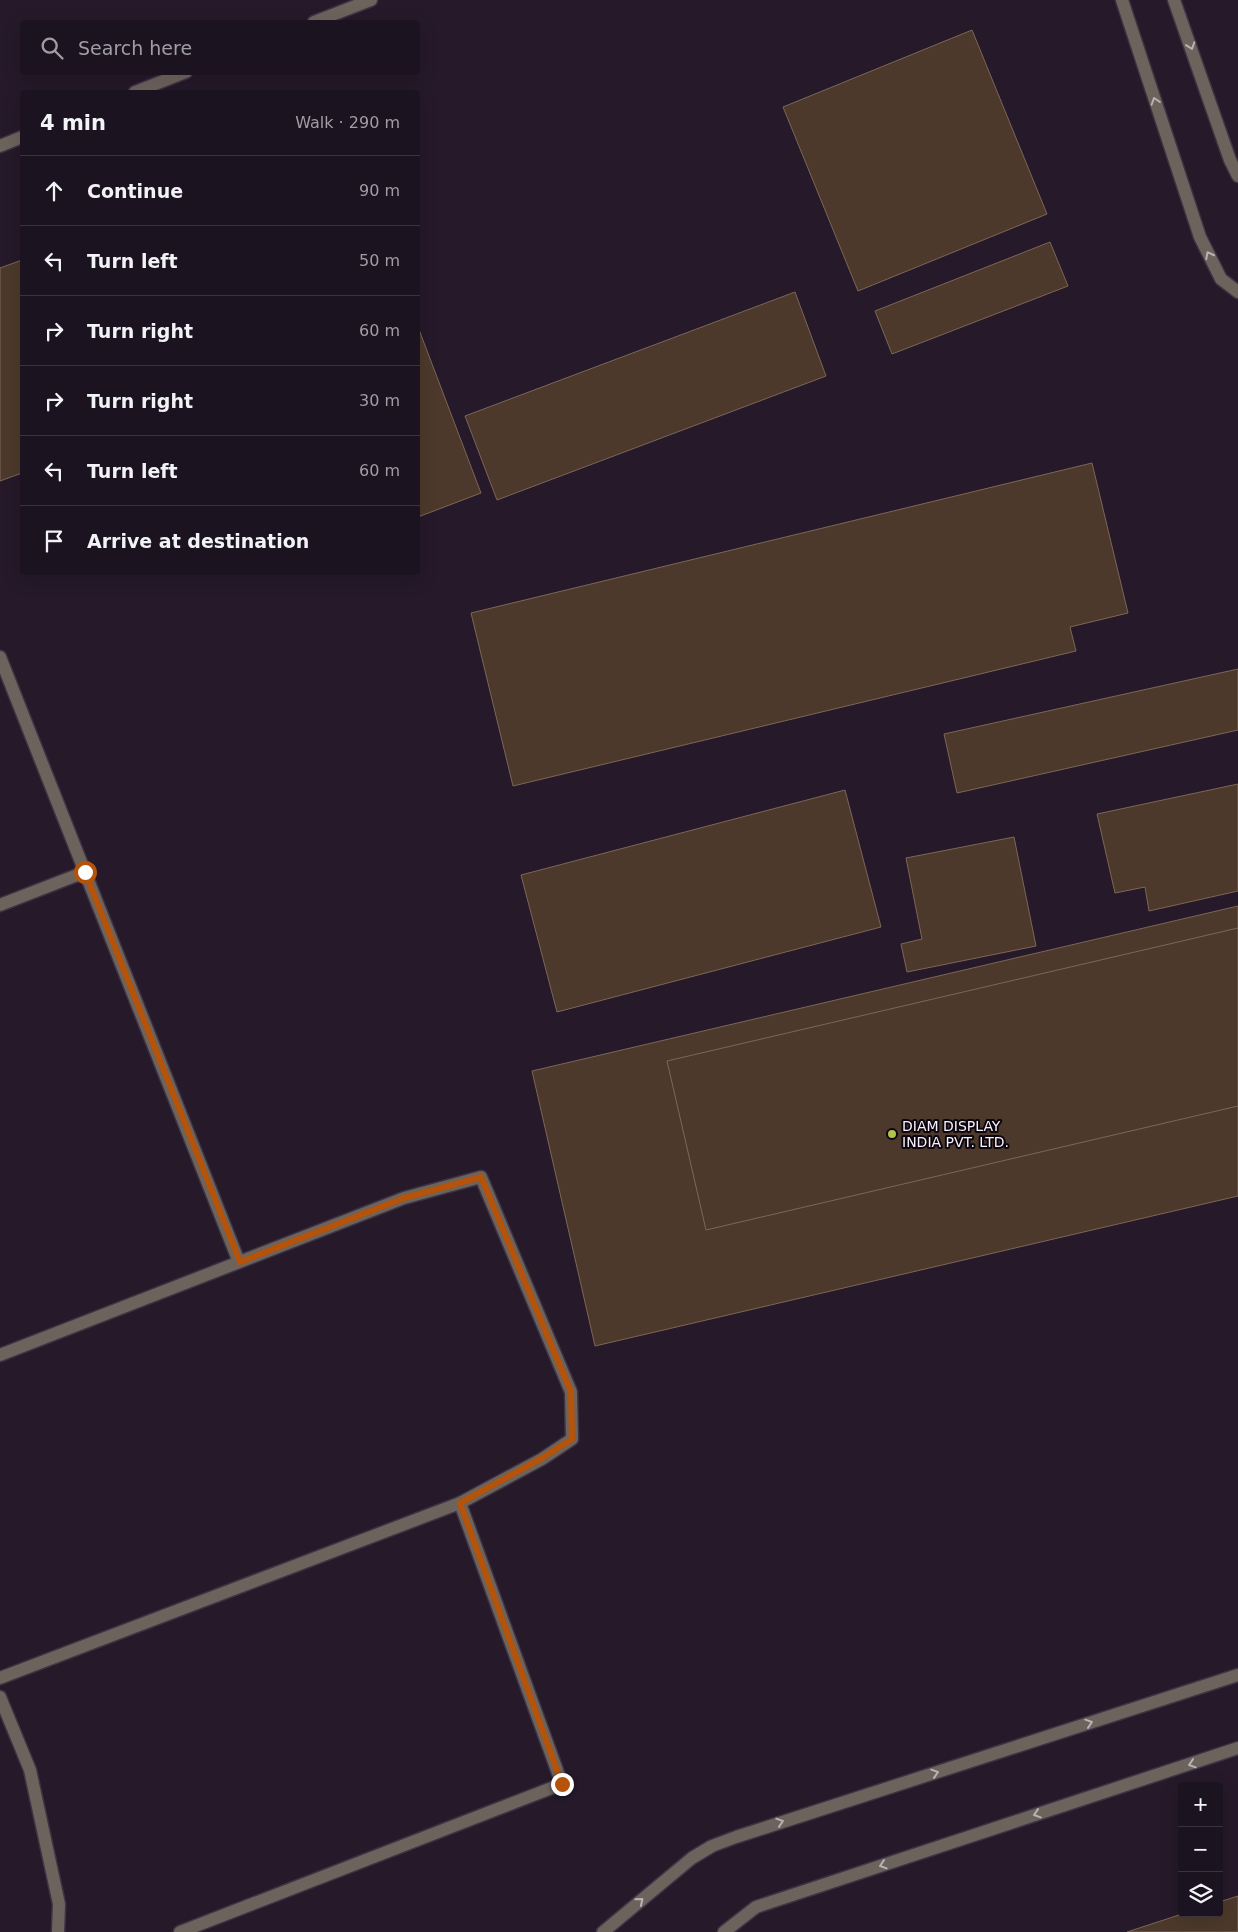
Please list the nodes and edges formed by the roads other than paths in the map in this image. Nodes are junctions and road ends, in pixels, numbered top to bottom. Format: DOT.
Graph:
graph roads {
  1 [pos="371,0"];
  2 [pos="1122,0"];
  3 [pos="1174,0"];
  4 [pos="319,20"];
  5 [pos="178,75"];
  6 [pos="140,90"];
  7 [pos="20,138"];
  8 [pos="0,146"];
  9 [pos="1238,176"];
  10 [pos="1238,292"];
  11 [pos="0,657"];
  12 [pos="85,872"];
  13 [pos="0,905"];
  14 [pos="240,1262"];
  15 [pos="0,1354"];
  16 [pos="460,1503"];
  17 [pos="1238,1675"];
  18 [pos="0,1678"];
  19 [pos="0,1697"];
  20 [pos="1238,1748"];
  21 [pos="58,1932"];
  22 [pos="180,1932"];
  23 [pos="603,1932"];
  24 [pos="724,1932"];
  1 -- 4 [label="street"];
  10 -- 2 [label="street, one-way"];
  3 -- 9 [label="street, one-way"];
  5 -- 6 [label="street"];
  7 -- 8 [label="street"];
  11 -- 12 [label="street"];
  12 -- 13 [label="street"];
  12 -- 14 [label="street"];
  14 -- 15 [label="street"];
  14 -- 16 [label="street"];
  16 -- 18 [label="street"];
  16 -- 22 [label="street"];
  23 -- 17 [label="street, one-way"];
  19 -- 21 [label="street"];
  20 -- 24 [label="street, one-way"];
}
